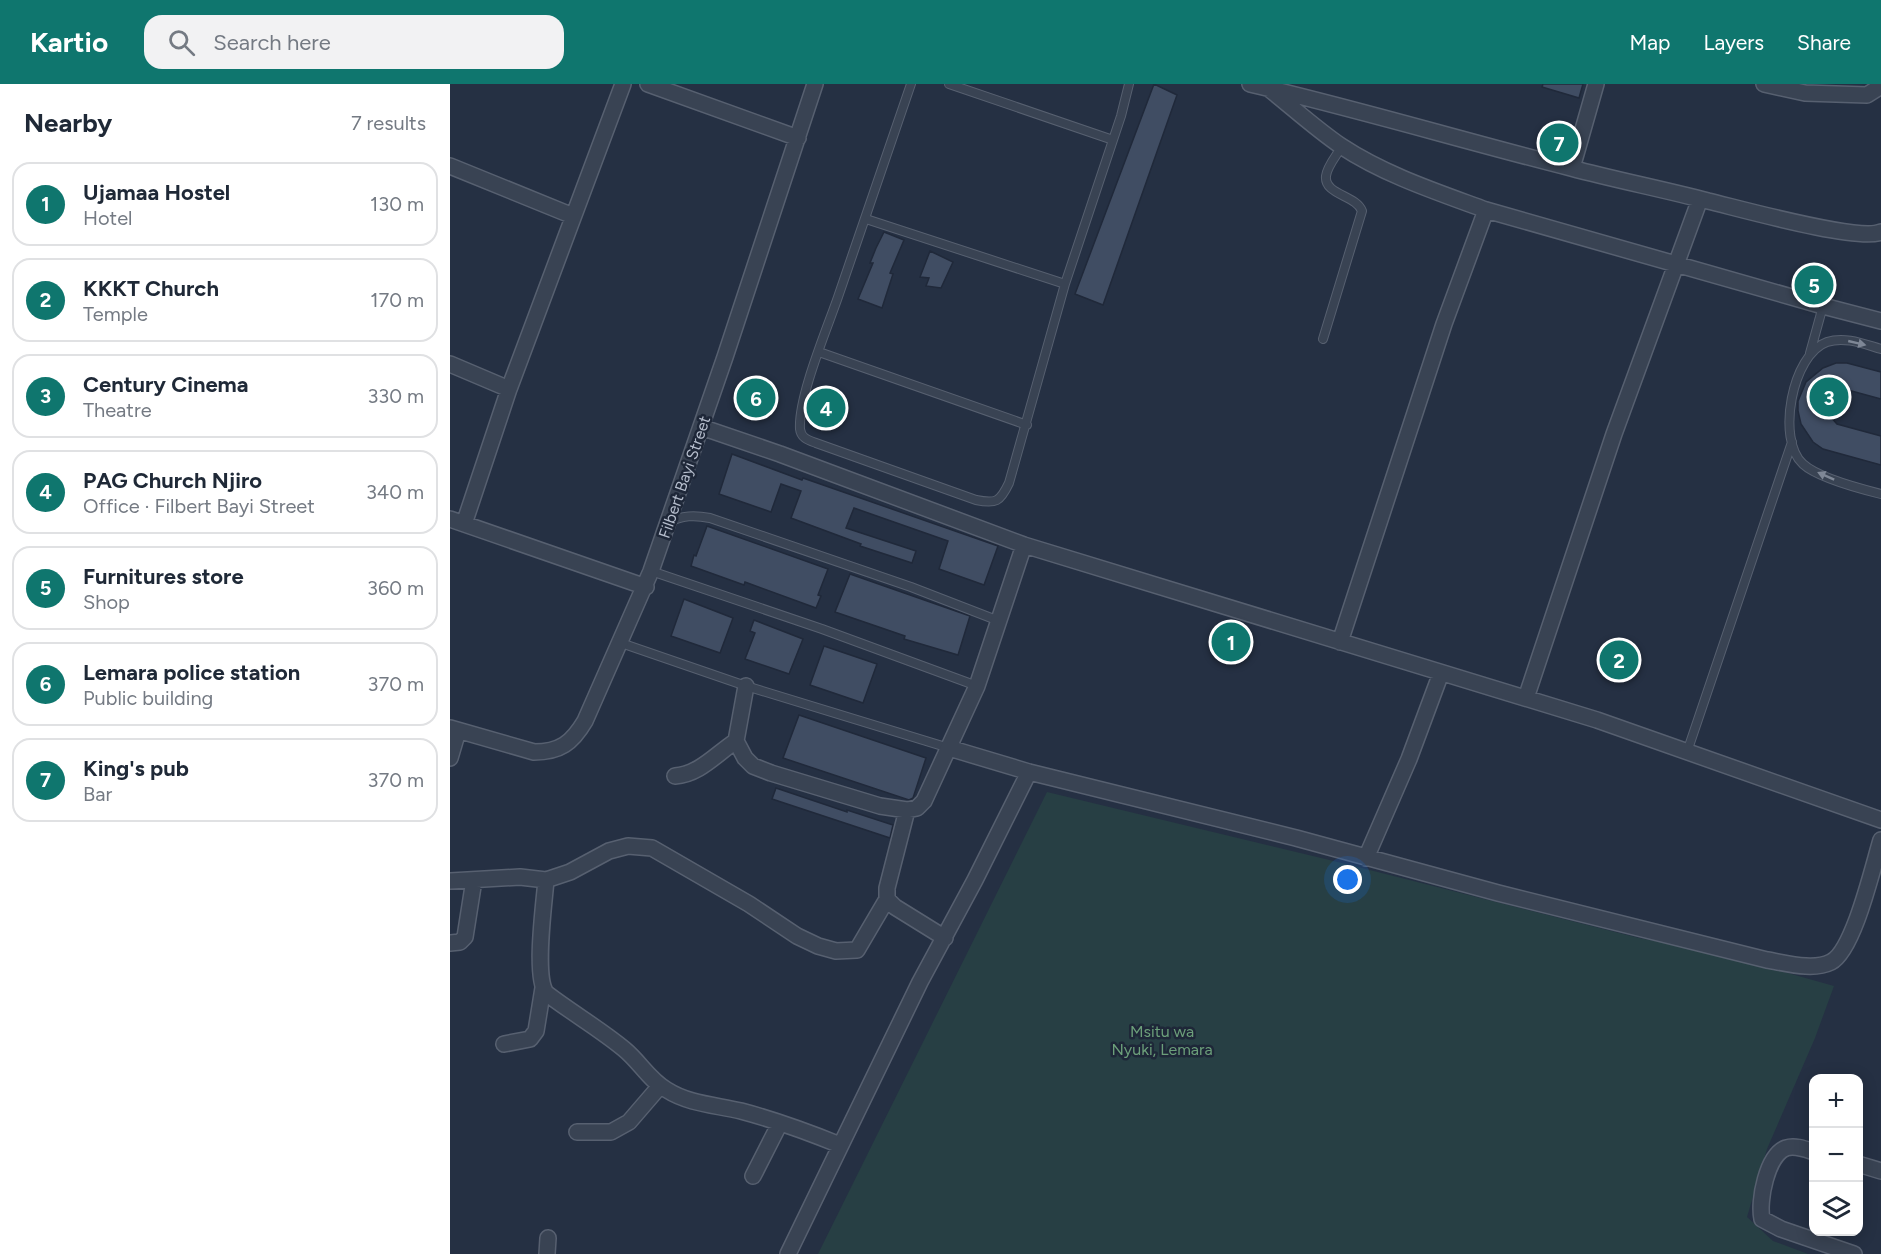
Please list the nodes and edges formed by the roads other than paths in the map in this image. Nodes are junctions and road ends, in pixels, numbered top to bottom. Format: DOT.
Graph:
graph roads {
  1 [pos="623,84"];
  2 [pos="648,84"];
  3 [pos="815,84"];
  4 [pos="910,84"];
  5 [pos="949,84"];
  6 [pos="1129,84"];
  7 [pos="1250,84"];
  8 [pos="1596,84"];
  9 [pos="1764,84"];
  10 [pos="1880,84"];
  11 [pos="1268,88"];
  12 [pos="798,138"];
  13 [pos="1113,140"];
  14 [pos="1342,146"];
  15 [pos="450,166"];
  16 [pos="1572,168"];
  17 [pos="1700,199"];
  18 [pos="1486,210"];
  19 [pos="573,216"];
  20 [pos="866,219"];
  21 [pos="1881,232"];
  22 [pos="1676,263"];
  23 [pos="1065,284"];
  24 [pos="1822,306"];
  25 [pos="1881,321"];
  26 [pos="1323,339"];
  27 [pos="1881,349"];
  28 [pos="819,352"];
  29 [pos="1809,355"];
  30 [pos="450,363"];
  31 [pos="509,388"];
  32 [pos="1027,425"];
  33 [pos="701,428"];
  34 [pos="1792,442"];
  35 [pos="1881,494"];
  36 [pos="457,521"];
  37 [pos="667,523"];
  38 [pos="1024,544"];
  39 [pos="651,572"];
  40 [pos="646,587"];
  41 [pos="999,621"];
  42 [pos="1340,642"];
  43 [pos="621,643"];
  44 [pos="1441,673"];
  45 [pos="746,686"];
  46 [pos="977,686"];
  47 [pos="1526,698"];
  48 [pos="454,730"];
  49 [pos="736,741"];
  50 [pos="949,748"];
  51 [pos="1688,752"];
  52 [pos="450,758"];
  53 [pos="1029,772"];
  54 [pos="675,776"];
  55 [pos="907,810"];
  56 [pos="1881,820"];
  57 [pos="1881,840"];
  58 [pos="1366,858"];
  59 [pos="474,880"];
  60 [pos="546,880"];
  61 [pos="450,881"];
  62 [pos="887,899"];
  63 [pos="945,938"];
  64 [pos="450,943"];
  65 [pos="543,988"];
  66 [pos="504,1044"];
  67 [pos="660,1086"];
  68 [pos="780,1124"];
  69 [pos="577,1132"];
  70 [pos="840,1145"];
  71 [pos="1809,1151"];
  72 [pos="1863,1166"];
  73 [pos="1881,1171"];
  74 [pos="753,1176"];
  75 [pos="548,1238"];
  76 [pos="547,1254"];
  77 [pos="788,1254"];
  78 [pos="1854,1254"];
  1 -- 19 [label="street"];
  2 -- 12 [label="street"];
  3 -- 12 [label="street, Filbert Bayi Street"];
  4 -- 20 [label="lane"];
  5 -- 13 [label="lane"];
  6 -- 13 [label="lane"];
  7 -- 11 [label="street"];
  8 -- 16 [label="street"];
  9 -- 10 [label="street"];
  11 -- 14 [label="street"];
  11 -- 16 [label="street"];
  12 -- 33 [label="street, Filbert Bayi Street"];
  13 -- 23 [label="lane"];
  14 -- 18 [label="street"];
  14 -- 26 [label="lane"];
  15 -- 19 [label="street"];
  16 -- 17 [label="street"];
  17 -- 21 [label="street"];
  17 -- 22 [label="street"];
  18 -- 22 [label="street"];
  18 -- 42 [label="street"];
  19 -- 31 [label="street"];
  20 -- 23 [label="lane"];
  20 -- 28 [label="lane"];
  22 -- 24 [label="street"];
  22 -- 47 [label="street"];
  23 -- 32 [label="lane"];
  24 -- 25 [label="street"];
  24 -- 29 [label="lane"];
  29 -- 27 [label="lane, one-way"];
  28 -- 32 [label="lane"];
  28 -- 32 [label="lane"];
  29 -- 34 [label="lane"];
  30 -- 31 [label="street"];
  31 -- 36 [label="street"];
  33 -- 37 [label="street, Filbert Bayi Street"];
  33 -- 38 [label="street"];
  35 -- 34 [label="lane, one-way"];
  34 -- 51 [label="lane"];
  36 -- 40 [label="street"];
  37 -- 39 [label="street, Filbert Bayi Street"];
  37 -- 41 [label="lane"];
  38 -- 41 [label="street"];
  38 -- 42 [label="street"];
  39 -- 40 [label="street, Filbert Bayi Street"];
  39 -- 46 [label="lane"];
  40 -- 43 [label="street, Filbert Bayi Street"];
  41 -- 46 [label="street"];
  42 -- 44 [label="street"];
  43 -- 45 [label="lane"];
  43 -- 48 [label="street, Filbert Bayi Street"];
  44 -- 47 [label="street"];
  44 -- 58 [label="street"];
  45 -- 49 [label="street"];
  45 -- 50 [label="lane"];
  46 -- 50 [label="street"];
  47 -- 51 [label="street"];
  48 -- 52 [label="street"];
  49 -- 54 [label="street"];
  49 -- 55 [label="street"];
  50 -- 53 [label="street"];
  50 -- 55 [label="street"];
  51 -- 56 [label="street"];
  53 -- 58 [label="street"];
  53 -- 63 [label="street"];
  55 -- 62 [label="street"];
  57 -- 58 [label="street"];
  59 -- 60 [label="street"];
  59 -- 61 [label="street"];
  59 -- 64 [label="street"];
  60 -- 62 [label="street"];
  60 -- 65 [label="street"];
  62 -- 63 [label="street"];
  63 -- 70 [label="street"];
  65 -- 66 [label="street"];
  65 -- 67 [label="street"];
  67 -- 68 [label="street"];
  67 -- 69 [label="street"];
  68 -- 70 [label="street"];
  68 -- 74 [label="street"];
  70 -- 77 [label="street"];
  71 -- 78 [label="street"];
  72 -- 73 [label="street"];
  75 -- 76 [label="street"];
}
